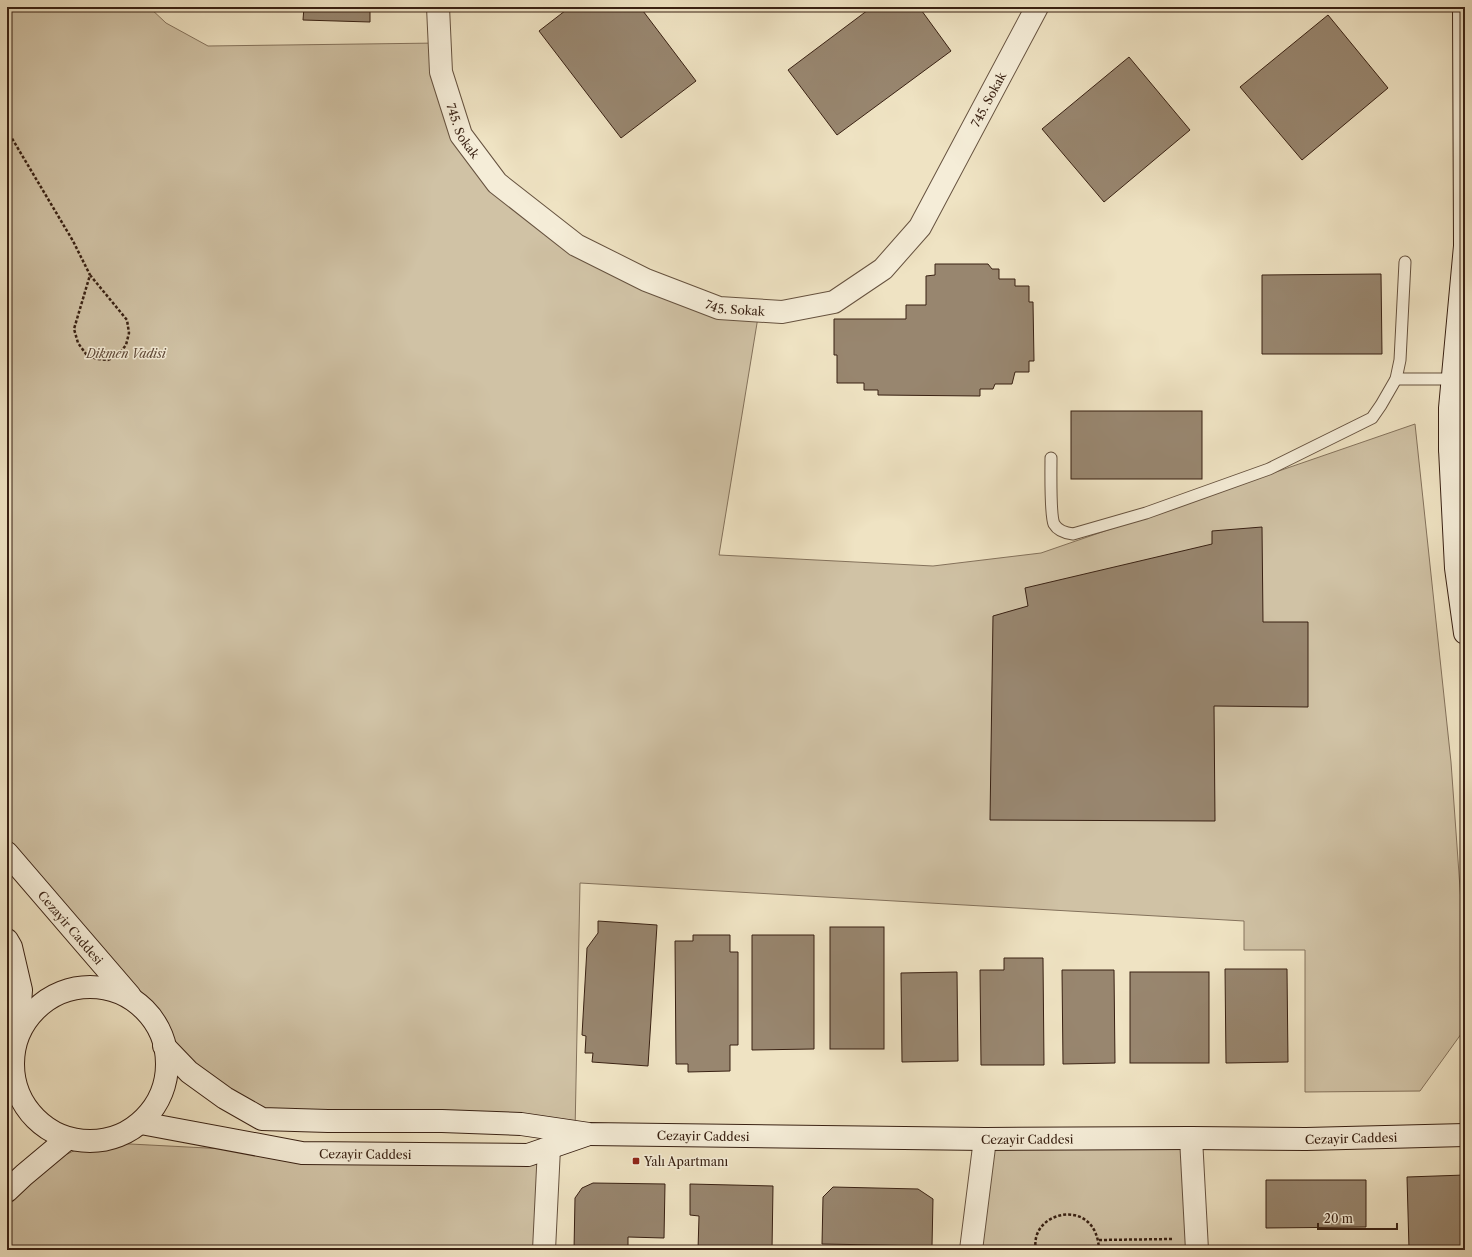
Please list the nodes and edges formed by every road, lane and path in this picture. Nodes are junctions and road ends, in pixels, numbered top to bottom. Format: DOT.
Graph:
graph roads {
  1 [pos="438,7"];
  2 [pos="1037,7"];
  3 [pos="1464,7"];
  4 [pos="7,130"];
  5 [pos="1405,262"];
  6 [pos="90,275"];
  7 [pos="1396,379"];
  8 [pos="1453,380"];
  9 [pos="1458,446"];
  10 [pos="1050,458"];
  11 [pos="1465,632"];
  12 [pos="13,860"];
  13 [pos="7,940"];
  14 [pos="135,1002"];
  15 [pos="18,1035"];
  16 [pos="164,1046"];
  17 [pos="12,1060"];
  18 [pos="7,1083"];
  19 [pos="141,1123"];
  20 [pos="589,1134"];
  21 [pos="1465,1135"];
  22 [pos="1191,1138"];
  23 [pos="67,1139"];
  24 [pos="985,1139"];
  25 [pos="549,1148"];
  26 [pos="7,1191"];
  27 [pos="1099,1240"];
  28 [pos="1196,1244"];
  29 [pos="544,1250"];
  30 [pos="971,1250"];
  31 [pos="1036,1250"];
  32 [pos="1099,1250"];
  1 -- 2 [label="main road, 745. Sokak"];
  3 -- 8 [label="main road"];
  4 -- 6 [label="path"];
  5 -- 7 [label="lane"];
  6 -- 6 [label="path"];
  7 -- 8 [label="lane"];
  7 -- 10 [label="lane"];
  8 -- 9 [label="main road"];
  9 -- 11 [label="main road"];
  12 -- 14 [label="main road, Cezayir Caddesi"];
  13 -- 15 [label="main road"];
  14 -- 15 [label="main road"];
  14 -- 16 [label="main road"];
  15 -- 17 [label="main road"];
  16 -- 19 [label="main road"];
  16 -- 20 [label="main road, Cezayir Caddesi"];
  17 -- 18 [label="main road"];
  17 -- 23 [label="main road"];
  19 -- 23 [label="main road"];
  19 -- 25 [label="main road, Cezayir Caddesi"];
  20 -- 24 [label="main road, Cezayir Caddesi"];
  20 -- 25 [label="main road, Cezayir Caddesi"];
  21 -- 22 [label="main road, Cezayir Caddesi"];
  22 -- 24 [label="main road, Cezayir Caddesi"];
  22 -- 28 [label="main road"];
  23 -- 26 [label="main road"];
  24 -- 30 [label="main road"];
  25 -- 29 [label="main road"];
  27 -- 28 [label="path"];
  27 -- 31 [label="path"];
  27 -- 32 [label="path"];
}
